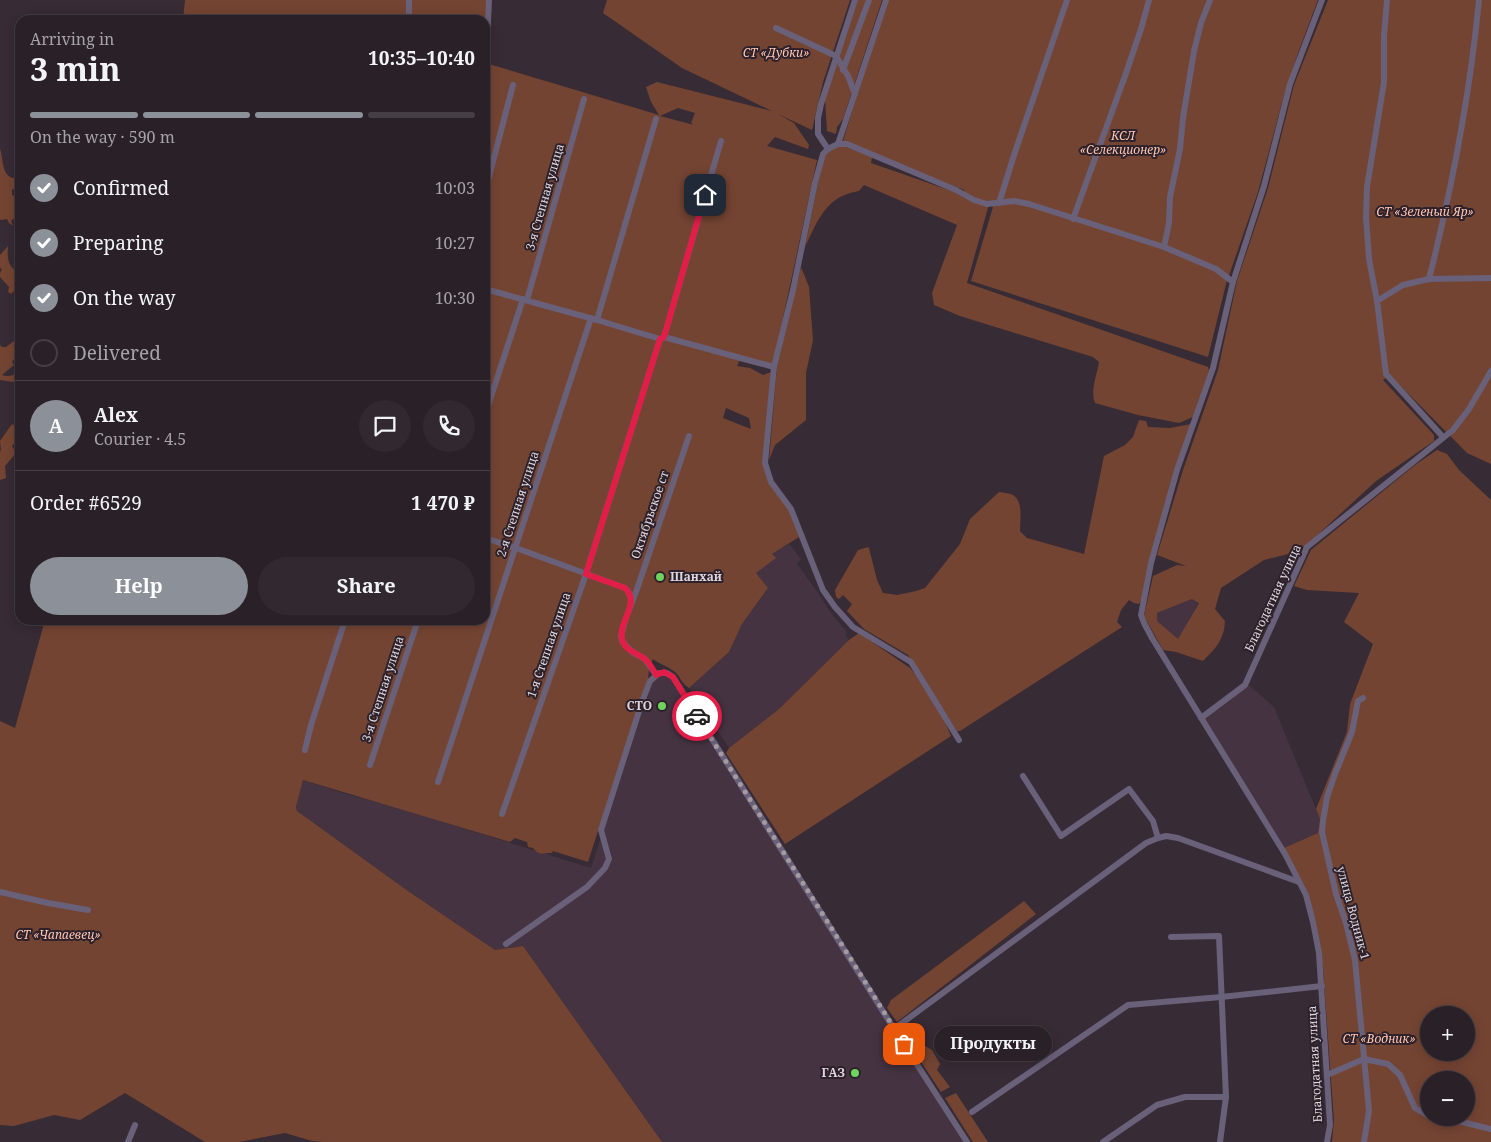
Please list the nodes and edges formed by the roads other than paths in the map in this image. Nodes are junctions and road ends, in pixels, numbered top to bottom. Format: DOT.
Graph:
graph roads {
  1 [pos="409,0"];
  2 [pos="489,0"];
  3 [pos="855,0"];
  4 [pos="869,0"];
  5 [pos="886,0"];
  6 [pos="1067,0"];
  7 [pos="1149,0"];
  8 [pos="1210,0"];
  9 [pos="1322,0"];
  10 [pos="1387,0"];
  11 [pos="1479,0"];
  12 [pos="410,15"];
  13 [pos="488,15"];
  14 [pos="776,28"];
  15 [pos="836,56"];
  16 [pos="843,70"];
  17 [pos="513,85"];
  18 [pos="855,94"];
  19 [pos="584,99"];
  20 [pos="656,119"];
  21 [pos="721,141"];
  22 [pos="838,144"];
  23 [pos="828,149"];
  24 [pos="490,173"];
  25 [pos="998,203"];
  26 [pos="1073,219"];
  27 [pos="1164,247"];
  28 [pos="1491,278"];
  29 [pos="1429,279"];
  30 [pos="1233,282"];
  31 [pos="490,290"];
  32 [pos="525,300"];
  33 [pos="1377,301"];
  34 [pos="594,319"];
  35 [pos="662,338"];
  36 [pos="774,367"];
  37 [pos="1491,371"];
  38 [pos="490,402"];
  39 [pos="689,436"];
  40 [pos="1443,437"];
  41 [pos="490,540"];
  42 [pos="516,548"];
  43 [pos="586,574"];
  44 [pos="632,600"];
  45 [pos="343,625"];
  46 [pos="416,625"];
  47 [pos="656,675"];
  48 [pos="1363,698"];
  49 [pos="1201,718"];
  50 [pos="959,740"];
  51 [pos="305,750"];
  52 [pos="370,764"];
  53 [pos="1023,776"];
  54 [pos="438,782"];
  55 [pos="502,814"];
  56 [pos="1158,838"];
  57 [pos="1289,863"];
  58 [pos="1281,875"];
  59 [pos="1299,882"];
  60 [pos="0,894"];
  61 [pos="88,910"];
  62 [pos="1171,937"];
  63 [pos="506,944"];
  64 [pos="1322,986"];
  65 [pos="1221,997"];
  66 [pos="894,1029"];
  67 [pos="1364,1059"];
  68 [pos="1326,1075"];
  69 [pos="1226,1097"];
  70 [pos="1420,1111"];
  71 [pos="972,1112"];
  72 [pos="134,1125"];
  73 [pos="1475,1125"];
  74 [pos="1491,1129"];
  75 [pos="1108,1141"];
  76 [pos="128,1142"];
  77 [pos="967,1142"];
  78 [pos="1220,1142"];
  79 [pos="1327,1142"];
  80 [pos="1364,1142"];
  1 -- 12 [label="street"];
  2 -- 13 [label="street"];
  3 -- 15 [label="street"];
  4 -- 16 [label="street"];
  5 -- 18 [label="street"];
  6 -- 25 [label="street"];
  7 -- 26 [label="street"];
  8 -- 27 [label="street"];
  9 -- 30 [label="street"];
  10 -- 33 [label="street"];
  11 -- 29 [label="street"];
  14 -- 15 [label="street"];
  15 -- 16 [label="street"];
  15 -- 23 [label="street"];
  16 -- 18 [label="street"];
  17 -- 24 [label="street"];
  18 -- 22 [label="street"];
  19 -- 32 [label="street, 3-я Степная улица"];
  20 -- 34 [label="street, 2-я Степная улица"];
  21 -- 35 [label="street, 1-я Степная улица"];
  22 -- 23 [label="street"];
  22 -- 25 [label="street"];
  23 -- 36 [label="street"];
  25 -- 26 [label="street"];
  26 -- 27 [label="street"];
  27 -- 30 [label="street"];
  28 -- 29 [label="street"];
  29 -- 33 [label="street"];
  30 -- 49 [label="street, Благодатная улица"];
  31 -- 32 [label="street"];
  32 -- 34 [label="street"];
  32 -- 38 [label="street, 3-я Степная улица"];
  33 -- 40 [label="street"];
  34 -- 35 [label="street"];
  34 -- 42 [label="street, 2-я Степная улица"];
  35 -- 36 [label="street"];
  35 -- 43 [label="street, 1-я Степная улица"];
  36 -- 50 [label="street"];
  37 -- 40 [label="street, Благодатная улица"];
  39 -- 44 [label="street, Октябрьское ст"];
  40 -- 49 [label="street, Благодатная улица"];
  41 -- 42 [label="street"];
  42 -- 43 [label="street"];
  42 -- 54 [label="street, 2-я Степная улица"];
  43 -- 44 [label="street"];
  43 -- 55 [label="street, 1-я Степная улица"];
  44 -- 47 [label="street, Октябрьское ст"];
  45 -- 51 [label="street"];
  46 -- 52 [label="street, 3-я Степная улица"];
  47 -- 63 [label="street"];
  47 -- 66 [label="street"];
  48 -- 67 [label="street, улица Водник-1"];
  49 -- 57 [label="street, Благодатная улица"];
  53 -- 56 [label="street"];
  56 -- 58 [label="street"];
  56 -- 66 [label="street"];
  57 -- 58 [label="street"];
  57 -- 59 [label="street, Благодатная улица"];
  58 -- 59 [label="street"];
  59 -- 64 [label="street, Благодатная улица"];
  60 -- 61 [label="street"];
  62 -- 65 [label="street"];
  64 -- 65 [label="street, Благодатная улица"];
  64 -- 68 [label="street, Благодатная улица"];
  65 -- 69 [label="street"];
  65 -- 71 [label="street, Благодатная улица"];
  66 -- 77 [label="street"];
  67 -- 68 [label="street"];
  67 -- 70 [label="street"];
  67 -- 80 [label="street, улица Водник-1"];
  68 -- 79 [label="street, Благодатная улица"];
  69 -- 75 [label="street"];
  69 -- 78 [label="street"];
  72 -- 76 [label="street"];
  73 -- 74 [label="street"];
}
